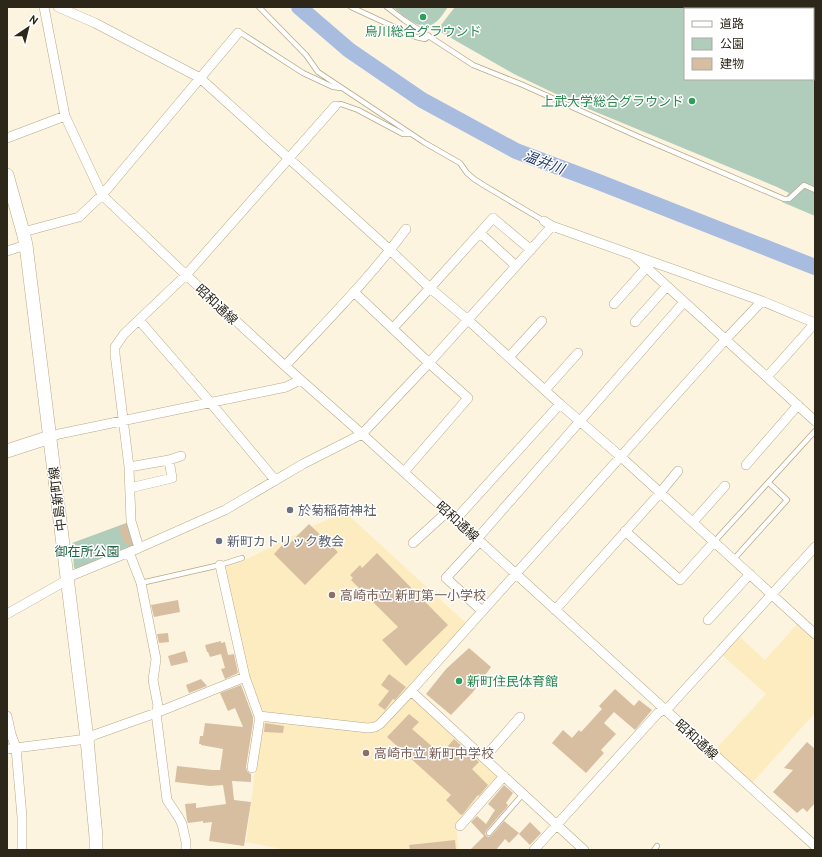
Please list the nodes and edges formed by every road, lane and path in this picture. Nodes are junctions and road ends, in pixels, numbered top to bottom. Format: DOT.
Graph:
graph roads {
  1 [pos="44,7"];
  2 [pos="58,7"];
  3 [pos="259,7"];
  4 [pos="351,7"];
  5 [pos="388,7"];
  6 [pos="238,32"];
  7 [pos="429,36"];
  8 [pos="200,78"];
  9 [pos="342,88"];
  10 [pos="335,106"];
  11 [pos="65,116"];
  12 [pos="411,134"];
  13 [pos="7,138"];
  14 [pos="289,158"];
  15 [pos="7,175"];
  16 [pos="815,190"];
  17 [pos="102,195"];
  18 [pos="548,223"];
  19 [pos="406,229"];
  20 [pos="480,232"];
  21 [pos="25,238"];
  22 [pos="390,250"];
  23 [pos="531,250"];
  24 [pos="7,251"];
  25 [pos="630,253"];
  26 [pos="516,266"];
  27 [pos="646,268"];
  28 [pos="186,275"];
  29 [pos="666,286"];
  30 [pos="430,288"];
  31 [pos="354,292"];
  32 [pos="762,301"];
  33 [pos="684,302"];
  34 [pos="614,304"];
  35 [pos="139,320"];
  36 [pos="468,320"];
  37 [pos="542,321"];
  38 [pos="635,322"];
  39 [pos="815,323"];
  40 [pos="393,328"];
  41 [pos="726,339"];
  42 [pos="578,353"];
  43 [pos="509,357"];
  44 [pos="429,363"];
  45 [pos="285,366"];
  46 [pos="767,377"];
  47 [pos="300,380"];
  48 [pos="545,390"];
  49 [pos="210,402"];
  50 [pos="560,404"];
  51 [pos="798,405"];
  52 [pos="123,420"];
  53 [pos="580,421"];
  54 [pos="815,421"];
  55 [pos="815,431"];
  56 [pos="362,434"];
  57 [pos="50,437"];
  58 [pos="7,451"];
  59 [pos="181,456"];
  60 [pos="620,456"];
  61 [pos="169,460"];
  62 [pos="746,465"];
  63 [pos="129,466"];
  64 [pos="678,471"];
  65 [pos="404,472"];
  66 [pos="275,480"];
  67 [pos="768,483"];
  68 [pos="725,486"];
  69 [pos="130,488"];
  70 [pos="660,492"];
  71 [pos="447,512"];
  72 [pos="456,519"];
  73 [pos="693,522"];
  74 [pos="625,532"];
  75 [pos="478,540"];
  76 [pos="714,542"];
  77 [pos="413,544"];
  78 [pos="815,547"];
  79 [pos="139,548"];
  80 [pos="129,552"];
  81 [pos="242,558"];
  82 [pos="734,559"];
  83 [pos="220,565"];
  84 [pos="515,574"];
  85 [pos="750,574"];
  86 [pos="67,580"];
  87 [pos="142,583"];
  88 [pos="772,594"];
  89 [pos="555,610"];
  90 [pos="482,611"];
  91 [pos="7,614"];
  92 [pos="708,620"];
  93 [pos="815,634"];
  94 [pos="245,677"];
  95 [pos="411,691"];
  96 [pos="664,709"];
  97 [pos="156,713"];
  98 [pos="7,716"];
  99 [pos="259,716"];
  100 [pos="520,717"];
  101 [pos="87,739"];
  102 [pos="12,749"];
  103 [pos="484,758"];
  104 [pos="252,768"];
  105 [pos="504,776"];
  106 [pos="523,794"];
  107 [pos="557,825"];
  108 [pos="460,826"];
  109 [pos="489,833"];
  110 [pos="815,846"];
  111 [pos="22,850"];
  112 [pos="96,850"];
  113 [pos="186,850"];
  114 [pos="534,850"];
  115 [pos="584,850"];
  1 -- 11 [label="street"];
  2 -- 8 [label="street"];
  3 -- 9 [label="lane"];
  4 -- 7 [label="lane"];
  5 -- 7 [label="lane"];
  6 -- 8 [label="street"];
  6 -- 9 [label="lane"];
  7 -- 16 [label="lane"];
  8 -- 14 [label="street"];
  8 -- 17 [label="street"];
  9 -- 12 [label="lane"];
  10 -- 12 [label="lane"];
  10 -- 14 [label="street"];
  11 -- 13 [label="street"];
  11 -- 17 [label="street"];
  12 -- 18 [label="lane"];
  14 -- 22 [label="street"];
  14 -- 28 [label="street"];
  15 -- 21 [label="main road, 中島新町線"];
  17 -- 21 [label="street"];
  17 -- 28 [label="street, 昭和通線"];
  18 -- 23 [label="street"];
  18 -- 25 [label="street"];
  19 -- 22 [label="street"];
  20 -- 23 [label="street"];
  20 -- 26 [label="street"];
  20 -- 30 [label="street"];
  21 -- 24 [label="street"];
  21 -- 57 [label="main road, 中島新町線"];
  22 -- 30 [label="street"];
  22 -- 31 [label="street"];
  23 -- 26 [label="street"];
  25 -- 27 [label="street"];
  25 -- 32 [label="street"];
  26 -- 36 [label="street"];
  27 -- 29 [label="street"];
  27 -- 34 [label="street"];
  28 -- 35 [label="street"];
  28 -- 45 [label="street, 昭和通線"];
  29 -- 33 [label="street"];
  29 -- 38 [label="street"];
  30 -- 36 [label="street"];
  30 -- 40 [label="street"];
  31 -- 40 [label="street"];
  31 -- 45 [label="street"];
  32 -- 39 [label="street"];
  32 -- 41 [label="street"];
  33 -- 41 [label="street"];
  33 -- 53 [label="street"];
  35 -- 49 [label="street"];
  35 -- 52 [label="street"];
  36 -- 43 [label="street"];
  36 -- 44 [label="street"];
  37 -- 43 [label="street"];
  39 -- 46 [label="street"];
  40 -- 44 [label="street"];
  41 -- 46 [label="street"];
  41 -- 60 [label="street"];
  42 -- 48 [label="street"];
  43 -- 48 [label="street"];
  44 -- 56 [label="street"];
  44 -- 65 [label="street"];
  45 -- 47 [label="street, 昭和通線"];
  46 -- 51 [label="street"];
  47 -- 49 [label="street"];
  47 -- 56 [label="street, 昭和通線"];
  48 -- 50 [label="street"];
  49 -- 52 [label="street"];
  49 -- 66 [label="street"];
  50 -- 53 [label="street"];
  50 -- 72 [label="street"];
  51 -- 54 [label="street"];
  51 -- 62 [label="street"];
  52 -- 57 [label="street"];
  52 -- 63 [label="street"];
  53 -- 60 [label="street"];
  53 -- 75 [label="street"];
  55 -- 67 [label="lane"];
  56 -- 65 [label="street, 昭和通線"];
  56 -- 66 [label="street"];
  57 -- 58 [label="main road"];
  57 -- 86 [label="main road, 中島新町線"];
  59 -- 61 [label="street"];
  60 -- 70 [label="street"];
  60 -- 84 [label="street"];
  61 -- 63 [label="street"];
  61 -- 69 [label="street"];
  63 -- 69 [label="street"];
  64 -- 70 [label="street"];
  65 -- 71 [label="street, 昭和通線"];
  66 -- 79 [label="street"];
  67 -- 76 [label="lane"];
  67 -- 82 [label="lane"];
  68 -- 73 [label="street"];
  69 -- 79 [label="street"];
  70 -- 73 [label="street"];
  70 -- 74 [label="street"];
  71 -- 72 [label="street, 昭和通線"];
  71 -- 77 [label="street"];
  72 -- 75 [label="street, 昭和通線"];
  73 -- 76 [label="street"];
  74 -- 76 [label="street"];
  74 -- 89 [label="street"];
  75 -- 84 [label="street, 昭和通線"];
  75 -- 90 [label="street"];
  76 -- 82 [label="street"];
  78 -- 88 [label="street"];
  79 -- 80 [label="street"];
  80 -- 86 [label="street"];
  80 -- 87 [label="street"];
  81 -- 83 [label="lane"];
  82 -- 85 [label="street"];
  83 -- 87 [label="lane"];
  83 -- 94 [label="street"];
  84 -- 89 [label="street, 昭和通線"];
  84 -- 90 [label="street"];
  85 -- 88 [label="street"];
  85 -- 92 [label="street"];
  86 -- 91 [label="street"];
  86 -- 101 [label="main road, 中島新町線"];
  87 -- 97 [label="street"];
  88 -- 93 [label="street"];
  88 -- 96 [label="street"];
  89 -- 96 [label="street, 昭和通線"];
  90 -- 95 [label="street"];
  94 -- 97 [label="street"];
  94 -- 99 [label="street"];
  95 -- 99 [label="street"];
  95 -- 103 [label="street"];
  96 -- 107 [label="street"];
  96 -- 110 [label="street, 昭和通線"];
  97 -- 101 [label="street"];
  97 -- 113 [label="street"];
  98 -- 102 [label="street"];
  99 -- 104 [label="street"];
  100 -- 103 [label="street"];
  101 -- 102 [label="street"];
  101 -- 112 [label="main road, 中島新町線"];
  102 -- 111 [label="street"];
  103 -- 105 [label="street"];
  105 -- 106 [label="street"];
  105 -- 108 [label="street"];
  106 -- 107 [label="street"];
  106 -- 109 [label="lane"];
  107 -- 114 [label="street"];
  107 -- 115 [label="street"];
}
